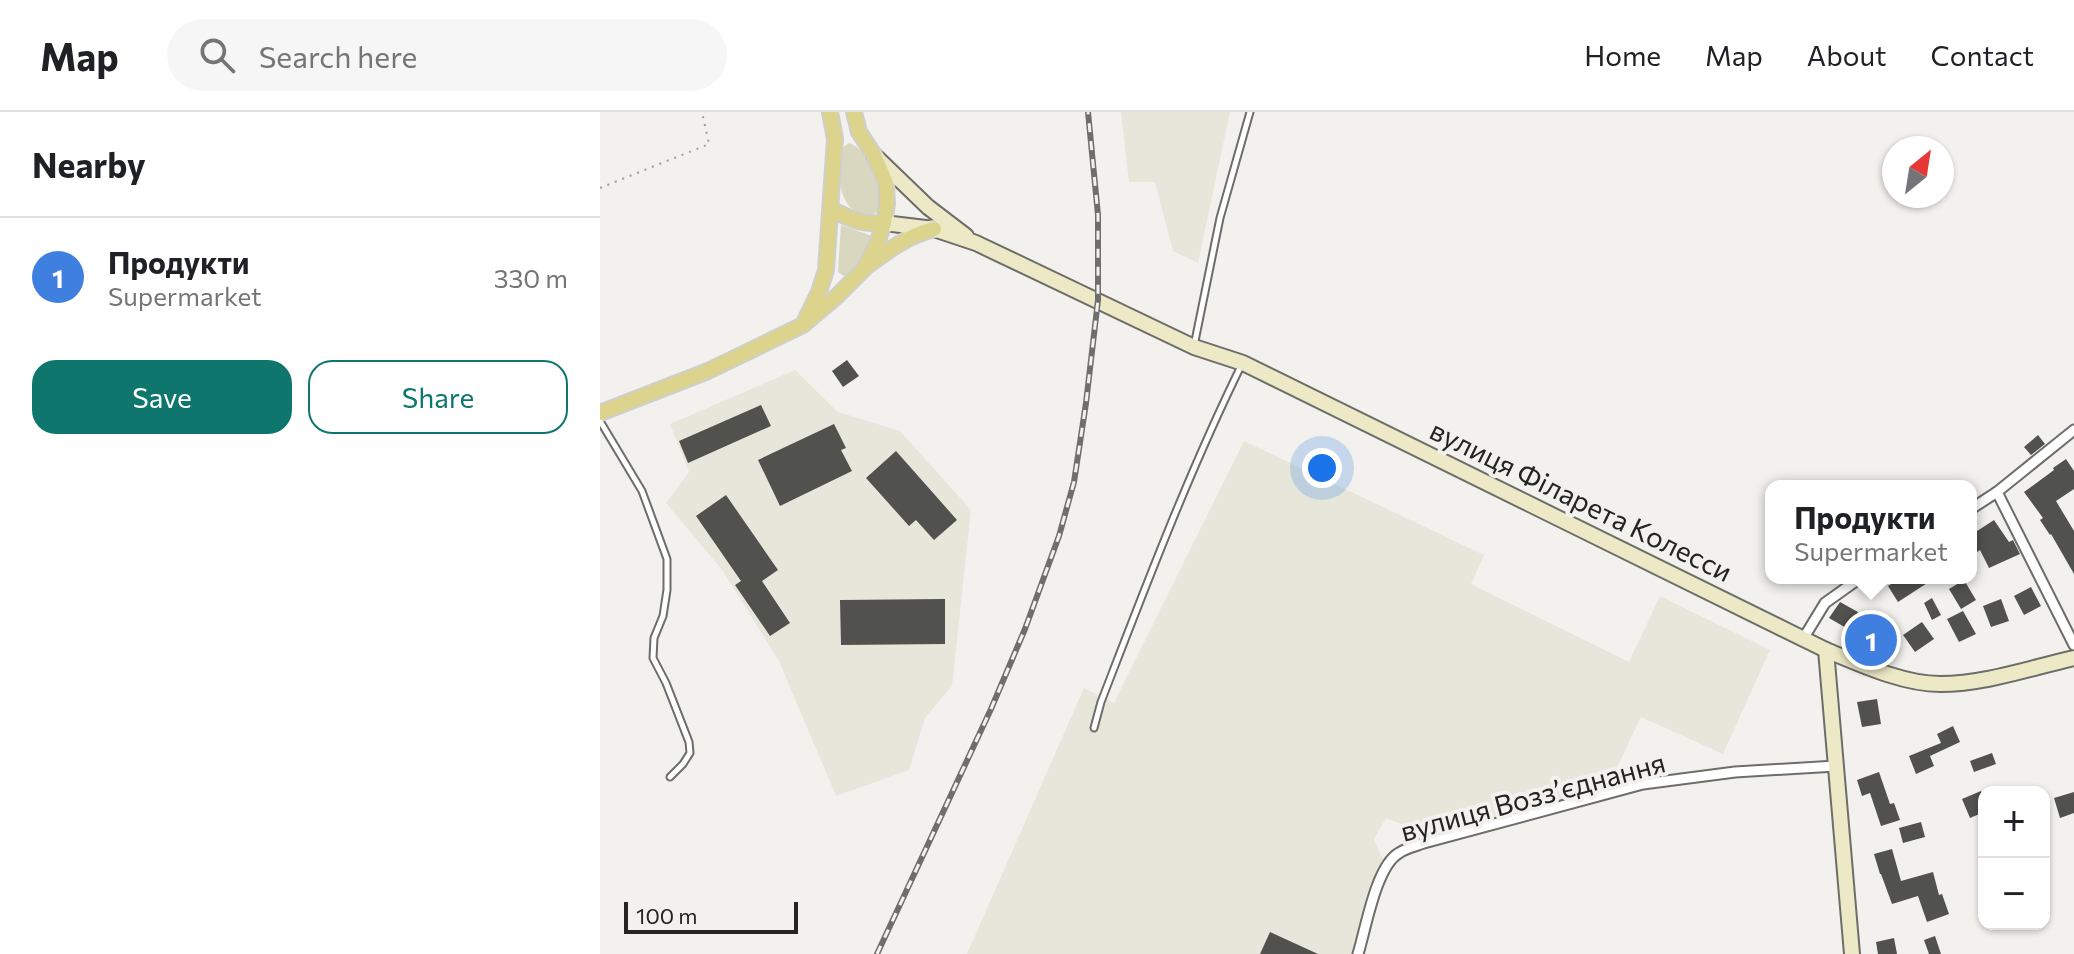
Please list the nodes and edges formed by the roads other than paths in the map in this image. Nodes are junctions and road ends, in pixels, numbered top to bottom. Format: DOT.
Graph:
graph roads {
  1 [pos="830,112"];
  2 [pos="854,112"];
  3 [pos="1250,112"];
  4 [pos="859,132"];
  5 [pos="835,139"];
  6 [pos="874,155"];
  7 [pos="831,209"];
  8 [pos="884,223"];
  9 [pos="934,229"];
  10 [pos="976,243"];
  11 [pos="864,269"];
  12 [pos="803,325"];
  13 [pos="1194,347"];
  14 [pos="1243,363"];
  15 [pos="600,413"];
  16 [pos="600,421"];
  17 [pos="2074,430"];
  18 [pos="1997,492"];
  19 [pos="1977,505"];
  20 [pos="1852,584"];
  21 [pos="1803,639"];
  22 [pos="2074,645"];
  23 [pos="1826,650"];
  24 [pos="2074,658"];
  25 [pos="1094,728"];
  26 [pos="1836,766"];
  27 [pos="670,777"];
  28 [pos="1358,954"];
  29 [pos="1852,954"];
  1 -- 5 [label="main road"];
  2 -- 4 [label="main road"];
  3 -- 13 [label="lane"];
  4 -- 5 [label="main road"];
  4 -- 6 [label="main road"];
  5 -- 7 [label="main road"];
  6 -- 8 [label="main road"];
  6 -- 10 [label="main road"];
  7 -- 8 [label="main road"];
  7 -- 12 [label="main road"];
  8 -- 9 [label="main road"];
  8 -- 11 [label="main road"];
  9 -- 10 [label="main road"];
  9 -- 11 [label="main road"];
  10 -- 13 [label="main road, вулиця Філарета Колесси"];
  11 -- 12 [label="main road"];
  12 -- 15 [label="main road"];
  13 -- 14 [label="main road, вулиця Філарета Колесси"];
  14 -- 21 [label="main road, вулиця Філарета Колесси"];
  14 -- 25 [label="lane"];
  16 -- 27 [label="lane"];
  17 -- 18 [label="street"];
  18 -- 19 [label="street"];
  18 -- 22 [label="street"];
  20 -- 21 [label="street"];
  21 -- 23 [label="main road, вулиця Філарета Колесси"];
  23 -- 24 [label="main road, вулиця Філарета Колесси"];
  23 -- 26 [label="main road"];
  26 -- 28 [label="street, вулиця Воззʼєднання"];
  26 -- 29 [label="main road"];
}
